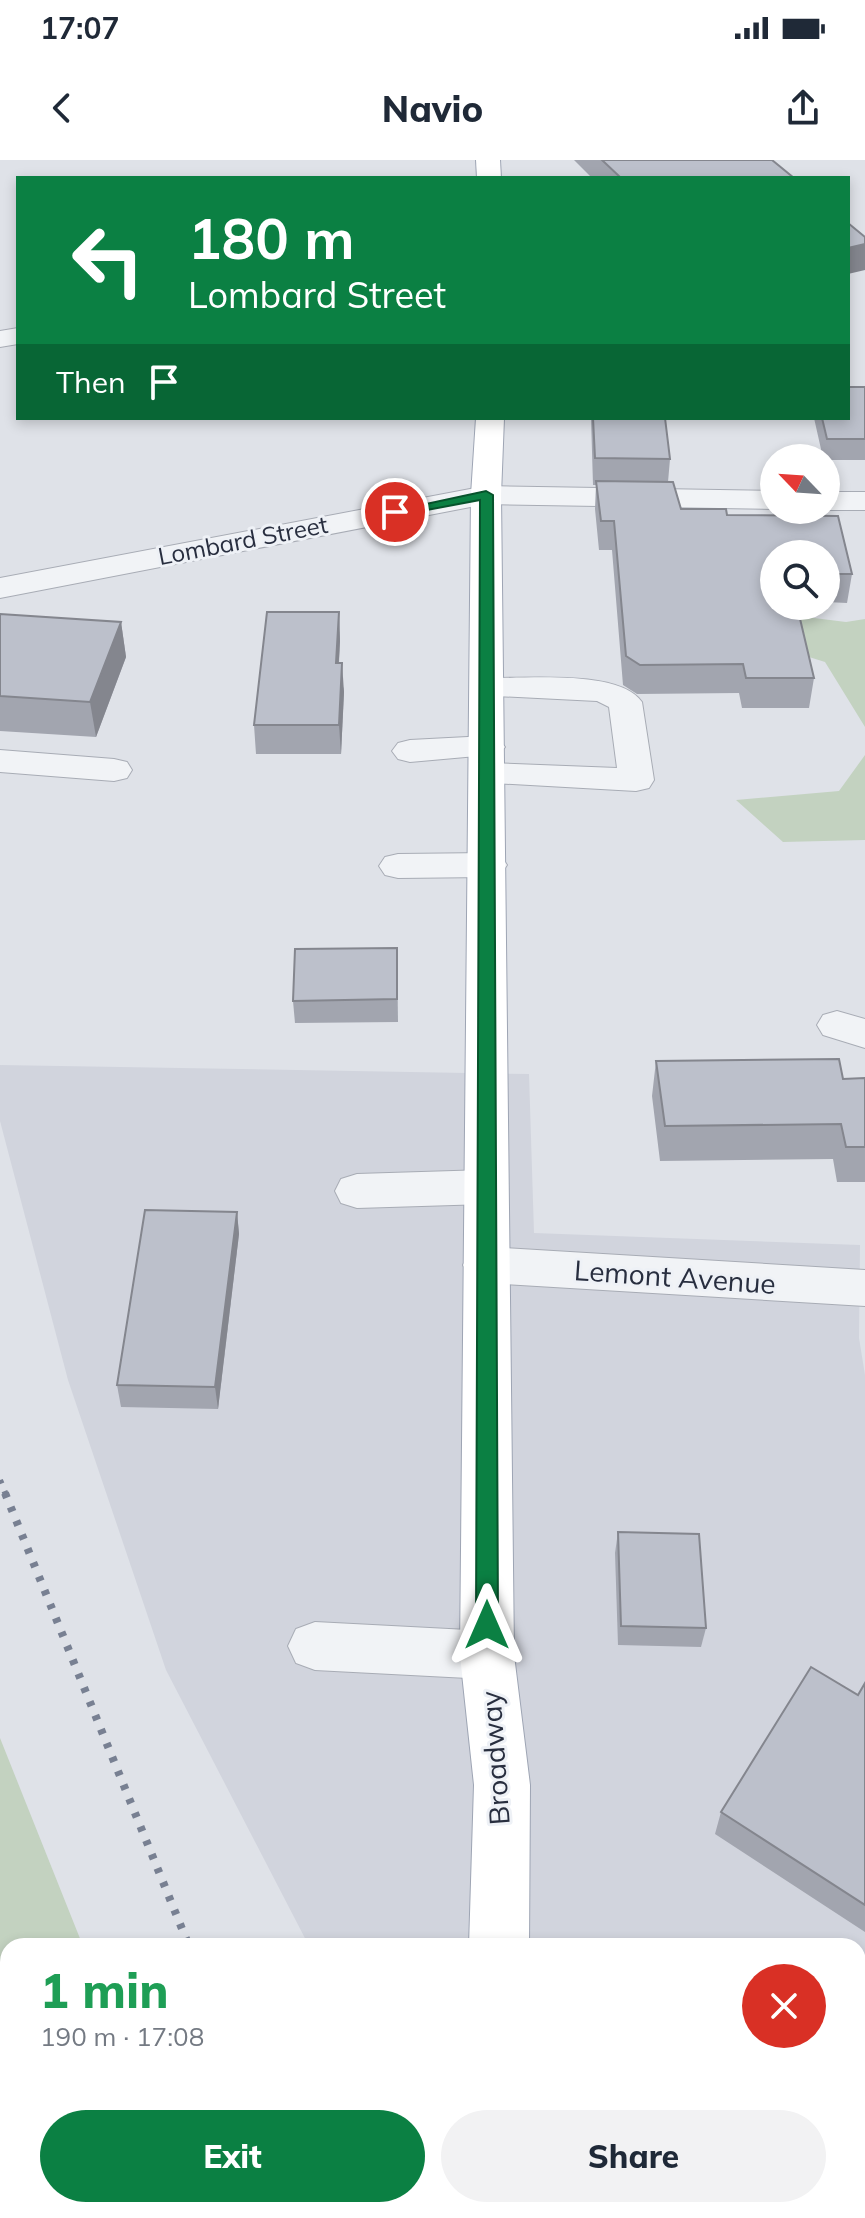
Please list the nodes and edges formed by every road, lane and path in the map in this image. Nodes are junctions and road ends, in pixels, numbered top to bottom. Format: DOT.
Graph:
graph roads {
  1 [pos="490,420"];
  2 [pos="486,495"];
  3 [pos="760,500"];
  4 [pos="840,501"];
  5 [pos="865,501"];
  6 [pos="0,588"];
  7 [pos="487,688"];
  8 [pos="410,751"];
  9 [pos="487,760"];
  10 [pos="0,761"];
  11 [pos="114,770"];
  12 [pos="488,865"];
  13 [pos="398,866"];
  14 [pos="486,1187"];
  15 [pos="357,1191"];
  16 [pos="486,1265"];
  17 [pos="865,1288"];
  18 [pos="315,1646"];
  19 [pos="487,1655"];
  20 [pos="499,1938"];
  1 -- 2 [label="main road, Broadway"];
  2 -- 3 [label="street, Lombard Street"];
  2 -- 6 [label="street, Lombard Street"];
  2 -- 7 [label="main road, Broadway"];
  4 -- 5 [label="street"];
  7 -- 9 [label="main road, Broadway"];
  7 -- 9 [label="street"];
  8 -- 9 [label="street"];
  9 -- 12 [label="main road, Broadway"];
  10 -- 11 [label="street"];
  12 -- 13 [label="street"];
  12 -- 14 [label="main road, Broadway"];
  14 -- 15 [label="street"];
  14 -- 16 [label="main road, Broadway"];
  16 -- 17 [label="street, Lemont Avenue"];
  16 -- 19 [label="main road, Broadway"];
  18 -- 19 [label="street"];
  19 -- 20 [label="main road, Broadway"];
}
